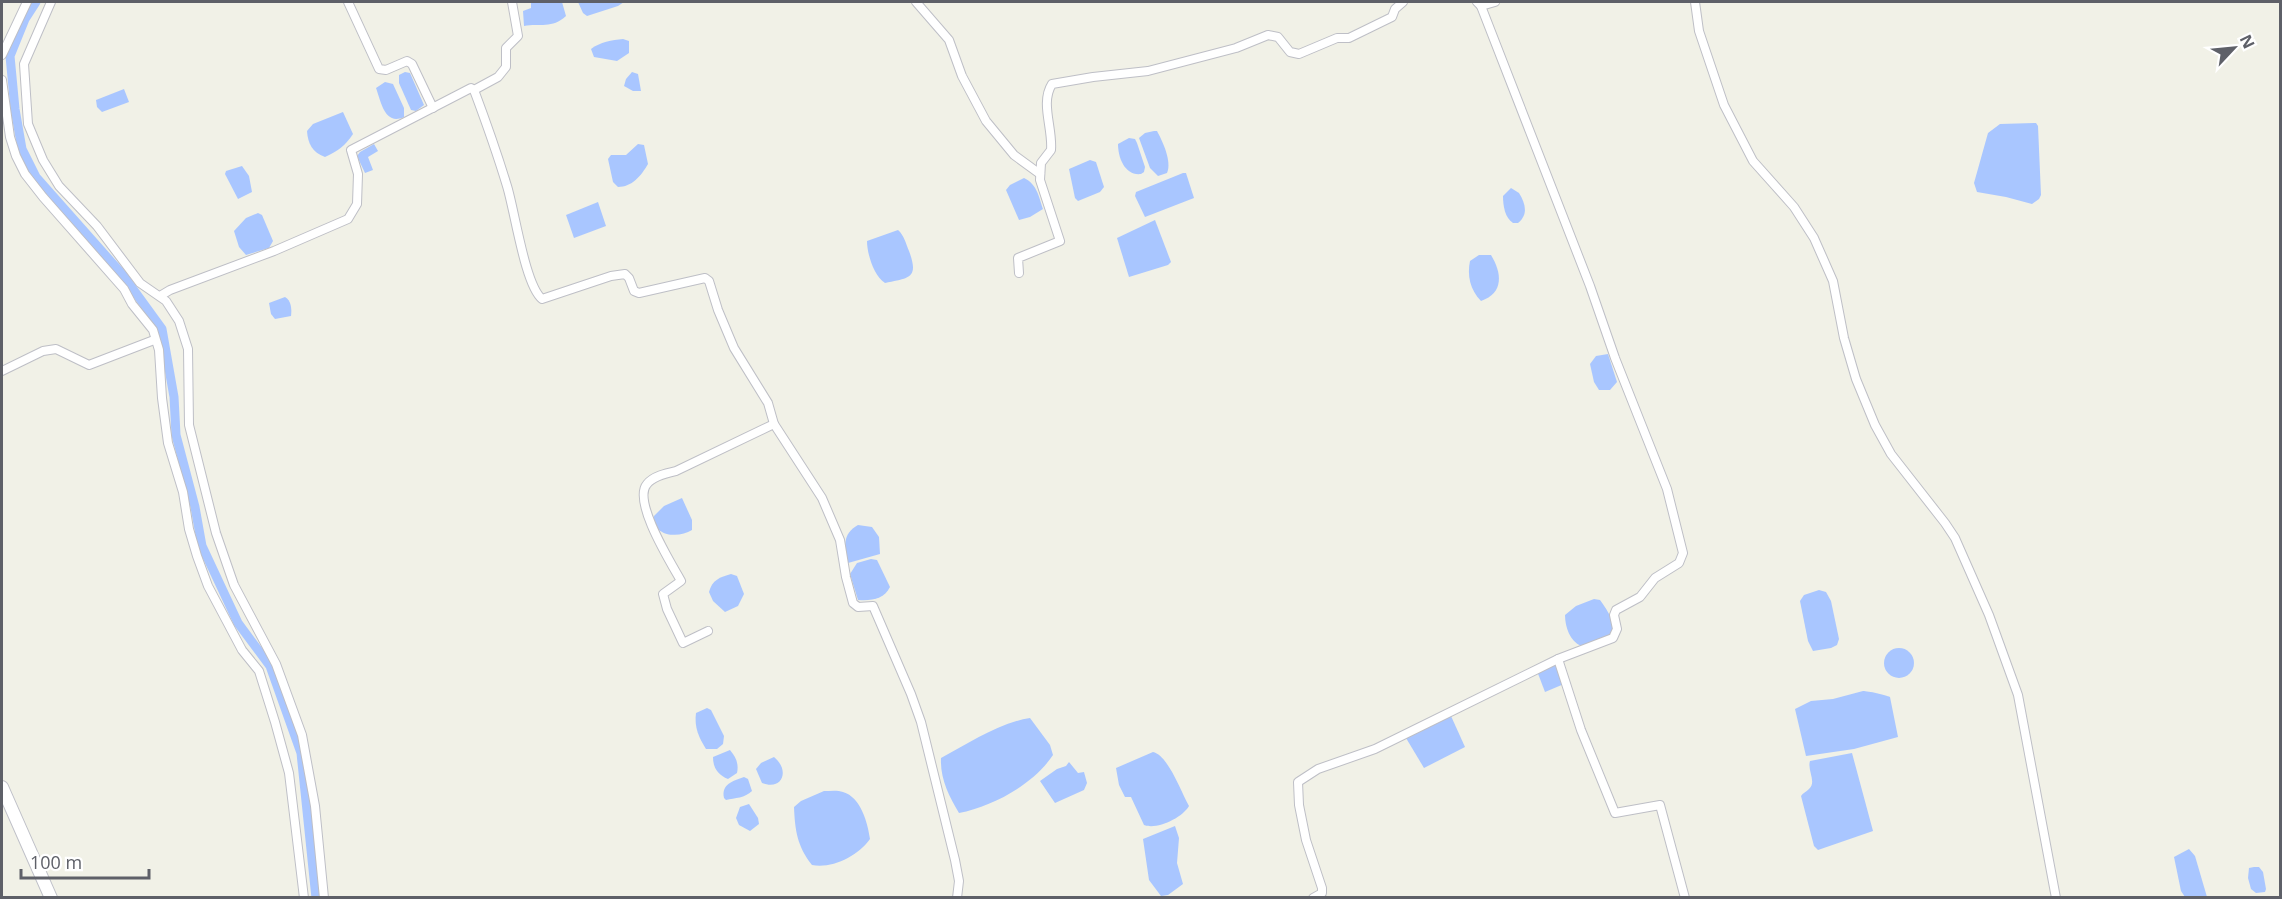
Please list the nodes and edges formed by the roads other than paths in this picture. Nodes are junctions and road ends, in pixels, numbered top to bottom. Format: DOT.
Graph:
graph roads {
  1 [pos="27,2"];
  2 [pos="51,2"];
  3 [pos="348,2"];
  4 [pos="512,2"];
  5 [pos="916,2"];
  6 [pos="1403,2"];
  7 [pos="1495,2"];
  8 [pos="1695,2"];
  9 [pos="1479,4"];
  10 [pos="2,54"];
  11 [pos="2,80"];
  12 [pos="474,90"];
  13 [pos="434,108"];
  14 [pos="1040,174"];
  15 [pos="1019,273"];
  16 [pos="160,296"];
  17 [pos="154,340"];
  18 [pos="2,370"];
  19 [pos="774,424"];
  20 [pos="708,631"];
  21 [pos="1558,659"];
  22 [pos="2,787"];
  23 [pos="51,897"];
  24 [pos="304,897"];
  25 [pos="324,897"];
  26 [pos="957,897"];
  27 [pos="1312,897"];
  28 [pos="1685,897"];
  29 [pos="2056,897"];
  1 -- 10 [label="street"];
  2 -- 16 [label="street"];
  3 -- 13 [label="street"];
  4 -- 12 [label="street"];
  5 -- 14 [label="street"];
  6 -- 14 [label="street"];
  7 -- 9 [label="street"];
  8 -- 29 [label="street"];
  9 -- 21 [label="street"];
  11 -- 17 [label="street"];
  12 -- 13 [label="street"];
  12 -- 19 [label="street"];
  13 -- 16 [label="street"];
  14 -- 15 [label="street"];
  16 -- 25 [label="street"];
  17 -- 18 [label="street"];
  17 -- 24 [label="street"];
  19 -- 20 [label="street"];
  19 -- 26 [label="street"];
  21 -- 27 [label="street"];
  21 -- 28 [label="street"];
  22 -- 23 [label="main road"];
}
